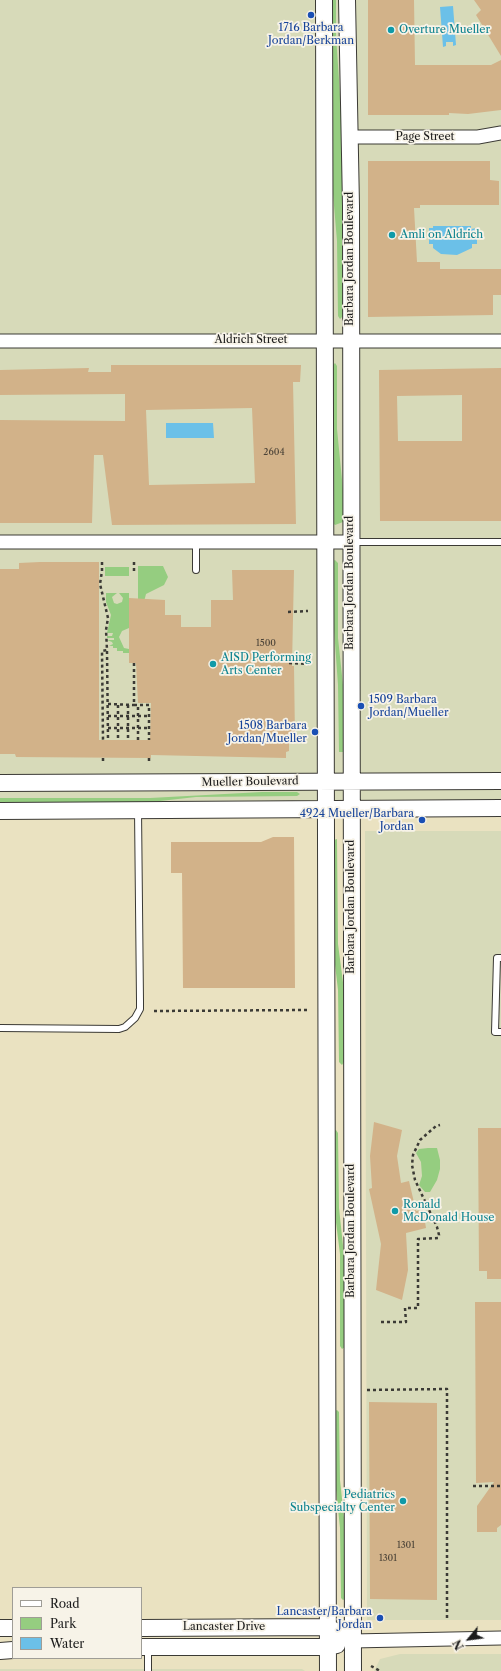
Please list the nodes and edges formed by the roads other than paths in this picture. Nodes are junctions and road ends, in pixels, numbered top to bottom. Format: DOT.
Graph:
graph roads {
  1 [pos="324,0"];
  2 [pos="347,0"];
  3 [pos="501,133"];
  4 [pos="350,137"];
  5 [pos="324,340"];
  6 [pos="0,341"];
  7 [pos="351,341"];
  8 [pos="501,341"];
  9 [pos="0,542"];
  10 [pos="196,542"];
  11 [pos="324,542"];
  12 [pos="350,542"];
  13 [pos="501,542"];
  14 [pos="196,570"];
  15 [pos="325,781"];
  16 [pos="350,781"];
  17 [pos="501,781"];
  18 [pos="0,783"];
  19 [pos="325,808"];
  20 [pos="350,808"];
  21 [pos="501,808"];
  22 [pos="138,809"];
  23 [pos="0,811"];
  24 [pos="501,958"];
  25 [pos="0,1028"];
  26 [pos="501,1032"];
  27 [pos="328,1627"];
  28 [pos="0,1628"];
  29 [pos="12,1628"];
  30 [pos="142,1628"];
  31 [pos="501,1638"];
  32 [pos="352,1641"];
  33 [pos="144,1647"];
  34 [pos="328,1647"];
  35 [pos="0,1650"];
  36 [pos="12,1650"];
  37 [pos="148,1671"];
  38 [pos="328,1671"];
  39 [pos="353,1671"];
  1 -- 5 [label="street"];
  2 -- 4 [label="street, Barbara Jordan Boulevard"];
  3 -- 4 [label="street, Page Street"];
  4 -- 7 [label="street, Barbara Jordan Boulevard"];
  5 -- 6 [label="street, Aldrich Street"];
  5 -- 7 [label="street, Aldrich Street"];
  5 -- 11 [label="street"];
  7 -- 8 [label="street, Aldrich Street"];
  7 -- 12 [label="street, Barbara Jordan Boulevard"];
  9 -- 10 [label="street"];
  10 -- 11 [label="street"];
  10 -- 14 [label="lane"];
  11 -- 12 [label="street"];
  11 -- 15 [label="street"];
  12 -- 13 [label="lane"];
  12 -- 16 [label="street, Barbara Jordan Boulevard"];
  15 -- 16 [label="street, Mueller Boulevard"];
  15 -- 18 [label="street, Mueller Boulevard"];
  15 -- 19 [label="street"];
  16 -- 17 [label="street, Mueller Boulevard"];
  16 -- 20 [label="street, Barbara Jordan Boulevard"];
  19 -- 20 [label="street"];
  19 -- 22 [label="street"];
  19 -- 27 [label="street"];
  20 -- 21 [label="street"];
  20 -- 32 [label="street, Barbara Jordan Boulevard"];
  22 -- 23 [label="street"];
  22 -- 25 [label="lane"];
  24 -- 26 [label="lane"];
  27 -- 30 [label="street, Lancaster Drive"];
  27 -- 32 [label="street"];
  27 -- 34 [label="street"];
  28 -- 29 [label="street"];
  31 -- 32 [label="street, Lancaster Drive"];
  32 -- 34 [label="street, Lancaster Drive"];
  32 -- 39 [label="street, Barbara Jordan Boulevard"];
  33 -- 34 [label="street, Lancaster Drive"];
  33 -- 37 [label="lane"];
  34 -- 38 [label="street"];
  35 -- 36 [label="street"];
}
